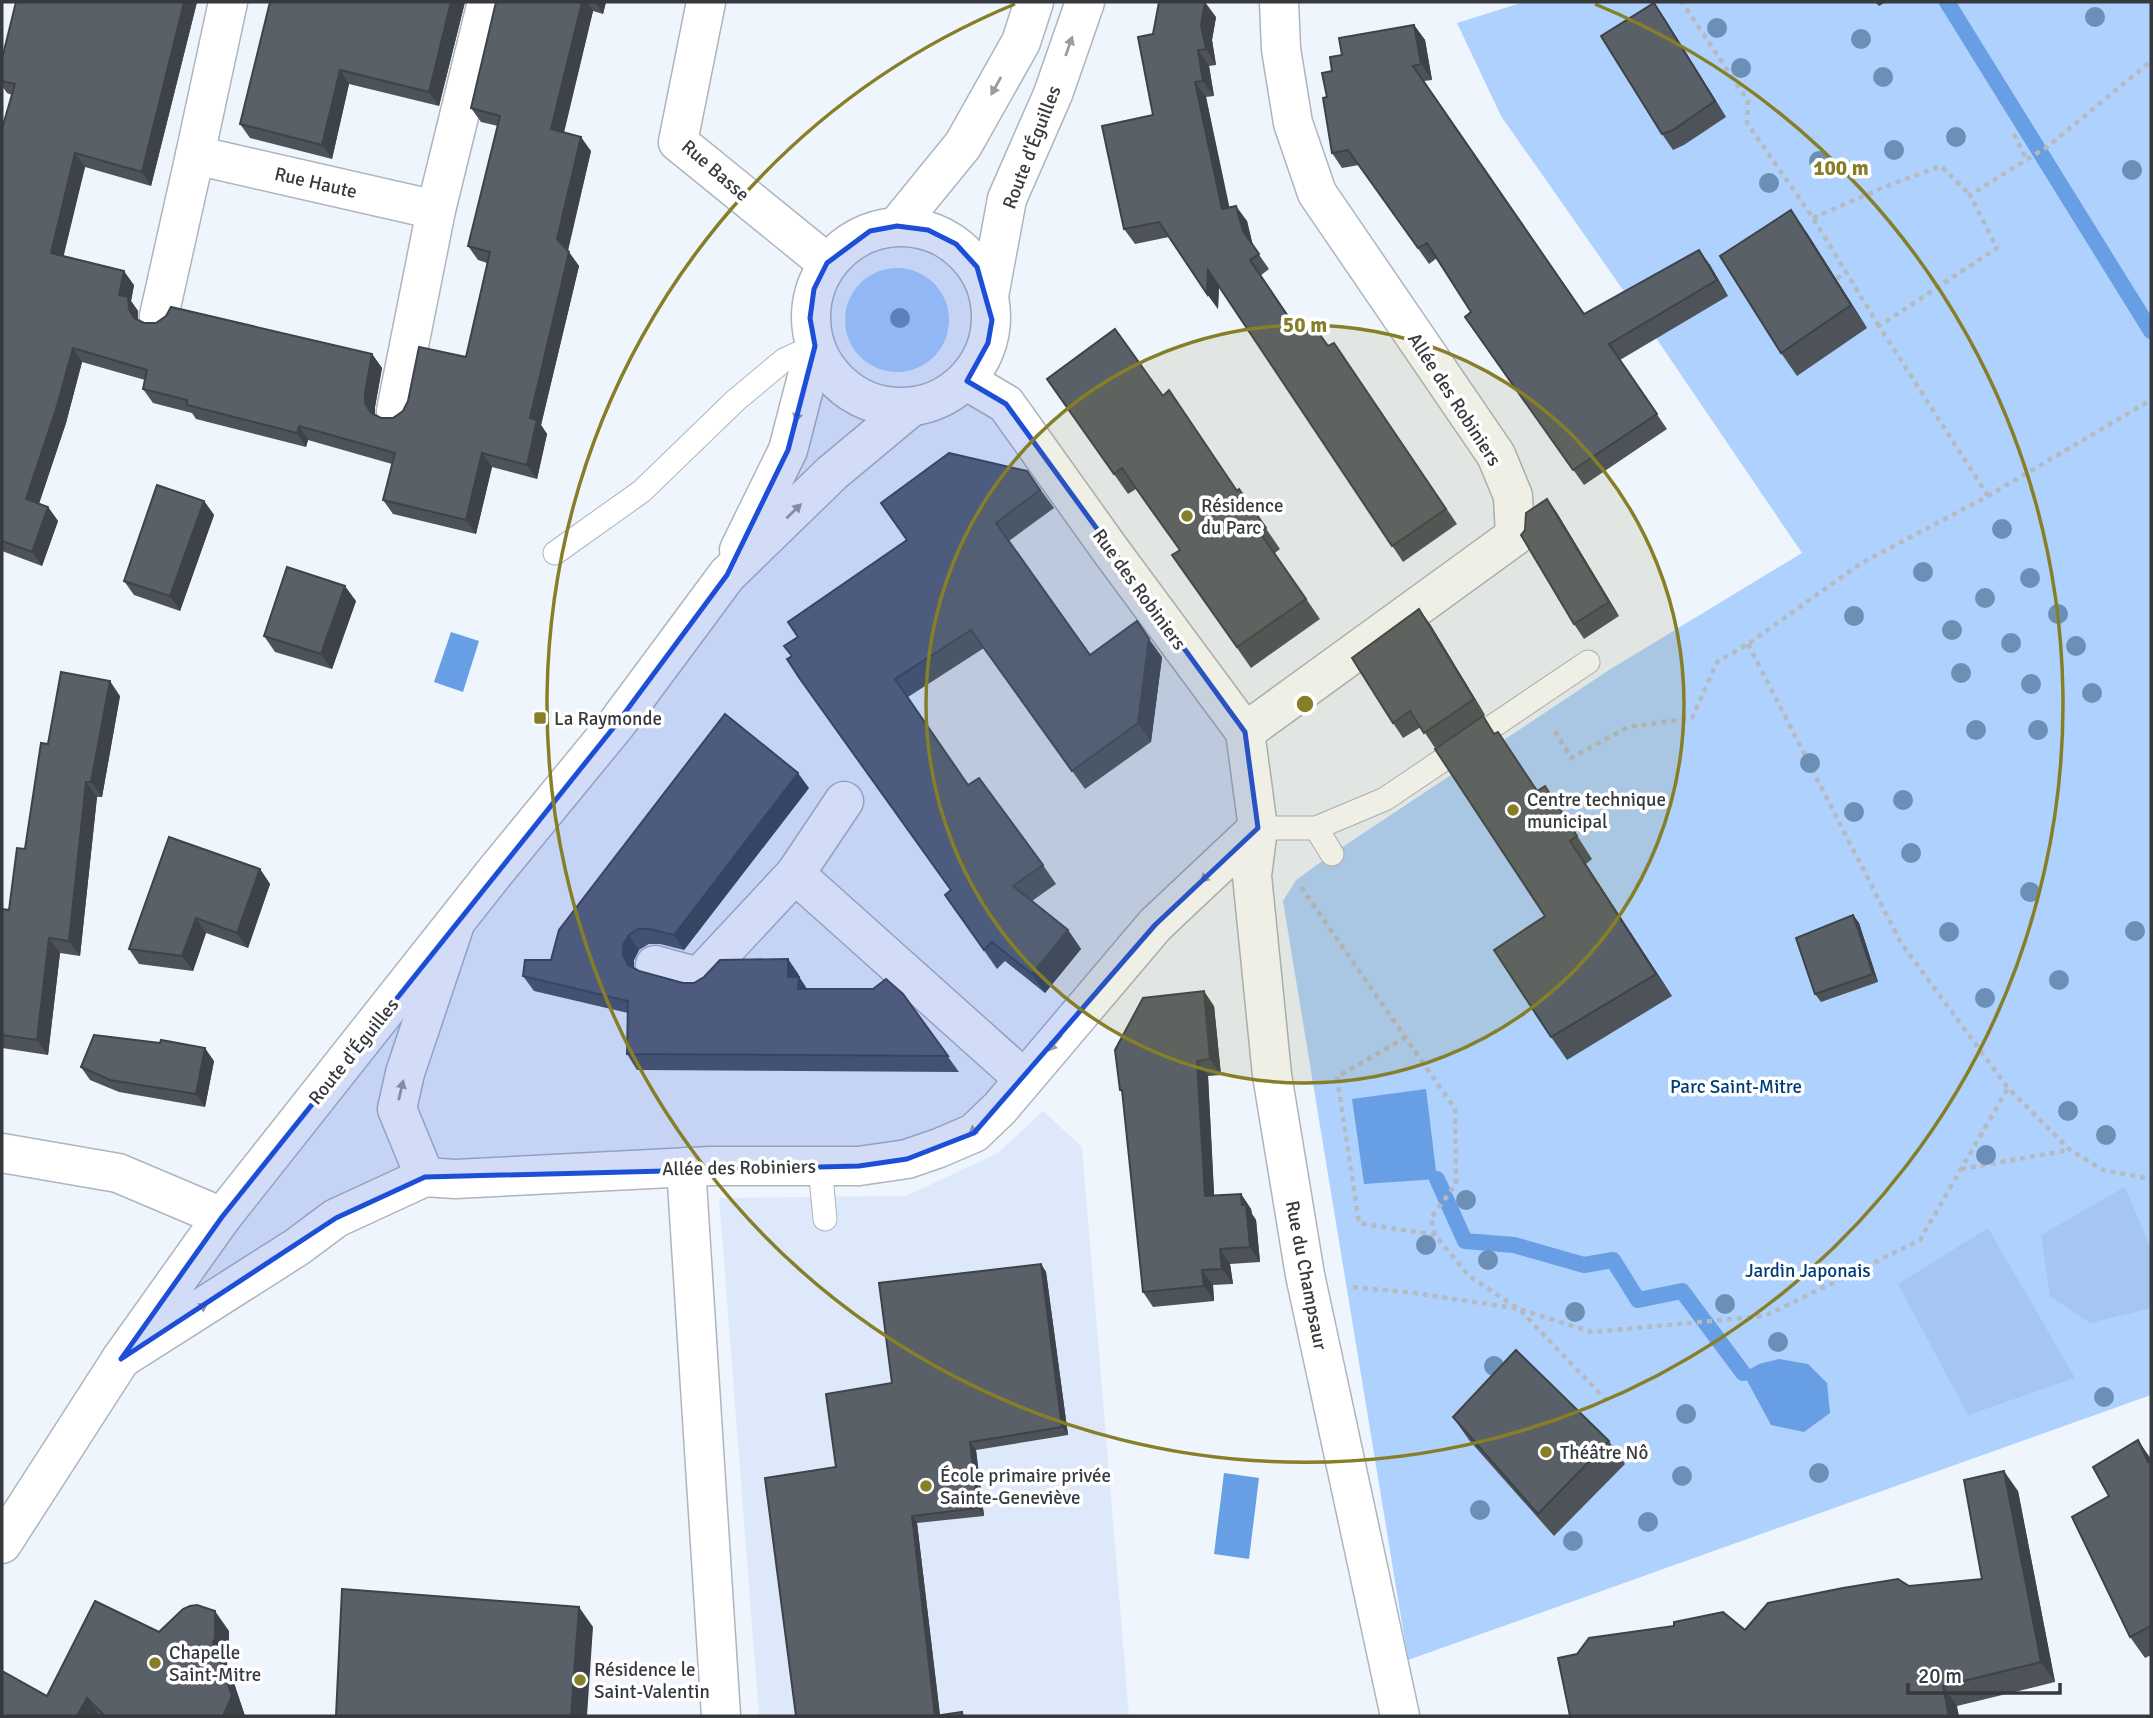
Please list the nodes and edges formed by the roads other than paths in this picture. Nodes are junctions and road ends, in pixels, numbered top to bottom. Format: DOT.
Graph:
graph roads {
  1 [pos="228,2"];
  2 [pos="487,2"];
  3 [pos="706,2"];
  4 [pos="1034,2"];
  5 [pos="1085,2"];
  6 [pos="1279,2"];
  7 [pos="195,155"];
  8 [pos="436,210"];
  9 [pos="897,226"];
  10 [pos="827,263"];
  11 [pos="989,296"];
  12 [pos="159,316"];
  13 [pos="815,346"];
  14 [pos="967,380"];
  15 [pos="910,408"];
  16 [pos="396,411"];
  17 [pos="555,552"];
  18 [pos="727,575"];
  19 [pos="1588,662"];
  20 [pos="1245,732"];
  21 [pos="844,801"];
  22 [pos="1258,828"];
  23 [pos="1316,828"];
  24 [pos="1332,855"];
  25 [pos="795,874"];
  26 [pos="454,925"];
  27 [pos="655,965"];
  28 [pos="1024,1079"];
  29 [pos="2,1153"];
  30 [pos="820,1166"];
  31 [pos="686,1167"];
  32 [pos="425,1177"];
  33 [pos="222,1217"];
  34 [pos="825,1219"];
  35 [pos="121,1359"];
  36 [pos="2,1544"];
  37 [pos="721,1716"];
  38 [pos="1400,1716"];
  1 -- 7 [label="street"];
  2 -- 8 [label="street"];
  3 -- 10 [label="street, Rue Basse"];
  4 -- 9 [label="street, one-way"];
  11 -- 5 [label="street, Route d'Éguilles, one-way"];
  6 -- 20 [label="street, Allée des Robiniers"];
  7 -- 8 [label="street, Rue Haute"];
  7 -- 12 [label="street"];
  8 -- 16 [label="street"];
  9 -- 10 [label="street"];
  9 -- 11 [label="street"];
  10 -- 13 [label="street"];
  11 -- 14 [label="street"];
  13 -- 15 [label="street"];
  13 -- 17 [label="lane"];
  13 -- 18 [label="street, Route d'Éguilles, one-way"];
  14 -- 15 [label="street"];
  14 -- 20 [label="street, Rue des Robiniers"];
  18 -- 15 [label="street, Route d'Éguilles, one-way"];
  18 -- 26 [label="street, Route d'Éguilles"];
  19 -- 23 [label="lane"];
  20 -- 22 [label="street, Rue des Robiniers"];
  21 -- 25 [label="street"];
  22 -- 23 [label="lane"];
  22 -- 28 [label="street, Allée des Robiniers, one-way"];
  22 -- 38 [label="street, Rue du Champsaur"];
  23 -- 24 [label="lane"];
  25 -- 27 [label="street"];
  25 -- 28 [label="street"];
  32 -- 26 [label="street, one-way"];
  26 -- 33 [label="street, Route d'Éguilles"];
  28 -- 30 [label="street, Allée des Robiniers, one-way"];
  29 -- 33 [label="street"];
  30 -- 31 [label="street, Allée des Robiniers"];
  30 -- 34 [label="lane"];
  31 -- 32 [label="street, Allée des Robiniers"];
  31 -- 37 [label="street"];
  35 -- 32 [label="street, Allée des Robiniers, one-way"];
  33 -- 35 [label="street, Route d'Éguilles"];
  35 -- 36 [label="street, Route d'Éguilles"];
}
